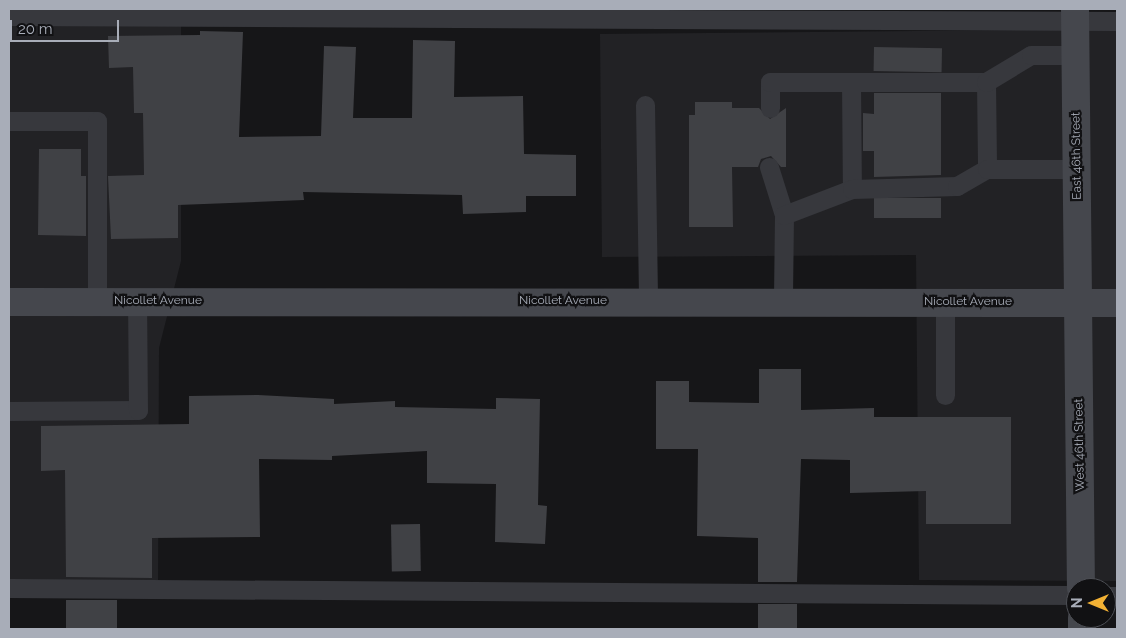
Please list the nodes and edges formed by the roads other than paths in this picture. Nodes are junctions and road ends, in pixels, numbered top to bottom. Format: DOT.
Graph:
graph roads {
  1 [pos="1075,15"];
  2 [pos="9,16"];
  3 [pos="1117,21"];
  4 [pos="1076,55"];
  5 [pos="851,82"];
  6 [pos="986,82"];
  7 [pos="645,105"];
  8 [pos="770,108"];
  9 [pos="9,121"];
  10 [pos="769,167"];
  11 [pos="987,169"];
  12 [pos="1078,169"];
  13 [pos="852,189"];
  14 [pos="784,215"];
  15 [pos="137,301"];
  16 [pos="648,301"];
  17 [pos="784,301"];
  18 [pos="9,302"];
  19 [pos="98,302"];
  20 [pos="945,302"];
  21 [pos="1079,302"];
  22 [pos="1117,302"];
  23 [pos="945,395"];
  24 [pos="9,411"];
  25 [pos="1082,578"];
  26 [pos="9,588"];
  27 [pos="1066,595"];
  1 -- 2 [label="lane"];
  1 -- 3 [label="lane"];
  1 -- 4 [label="main road, East 46th Street"];
  4 -- 6 [label="lane"];
  4 -- 12 [label="main road, East 46th Street"];
  5 -- 6 [label="lane"];
  5 -- 8 [label="lane"];
  5 -- 13 [label="lane"];
  6 -- 11 [label="lane"];
  7 -- 16 [label="lane"];
  9 -- 19 [label="lane"];
  10 -- 14 [label="lane"];
  11 -- 12 [label="lane"];
  11 -- 13 [label="lane"];
  12 -- 21 [label="main road, East 46th Street"];
  13 -- 14 [label="lane"];
  14 -- 17 [label="lane"];
  15 -- 16 [label="main road, Nicollet Avenue"];
  15 -- 19 [label="main road, Nicollet Avenue"];
  15 -- 24 [label="lane"];
  16 -- 17 [label="main road, Nicollet Avenue"];
  17 -- 20 [label="main road, Nicollet Avenue"];
  18 -- 19 [label="main road, Nicollet Avenue"];
  20 -- 21 [label="main road, Nicollet Avenue"];
  20 -- 23 [label="lane"];
  21 -- 22 [label="main road, Nicollet Avenue"];
  21 -- 25 [label="main road, West 46th Street"];
  26 -- 27 [label="lane"];
}
